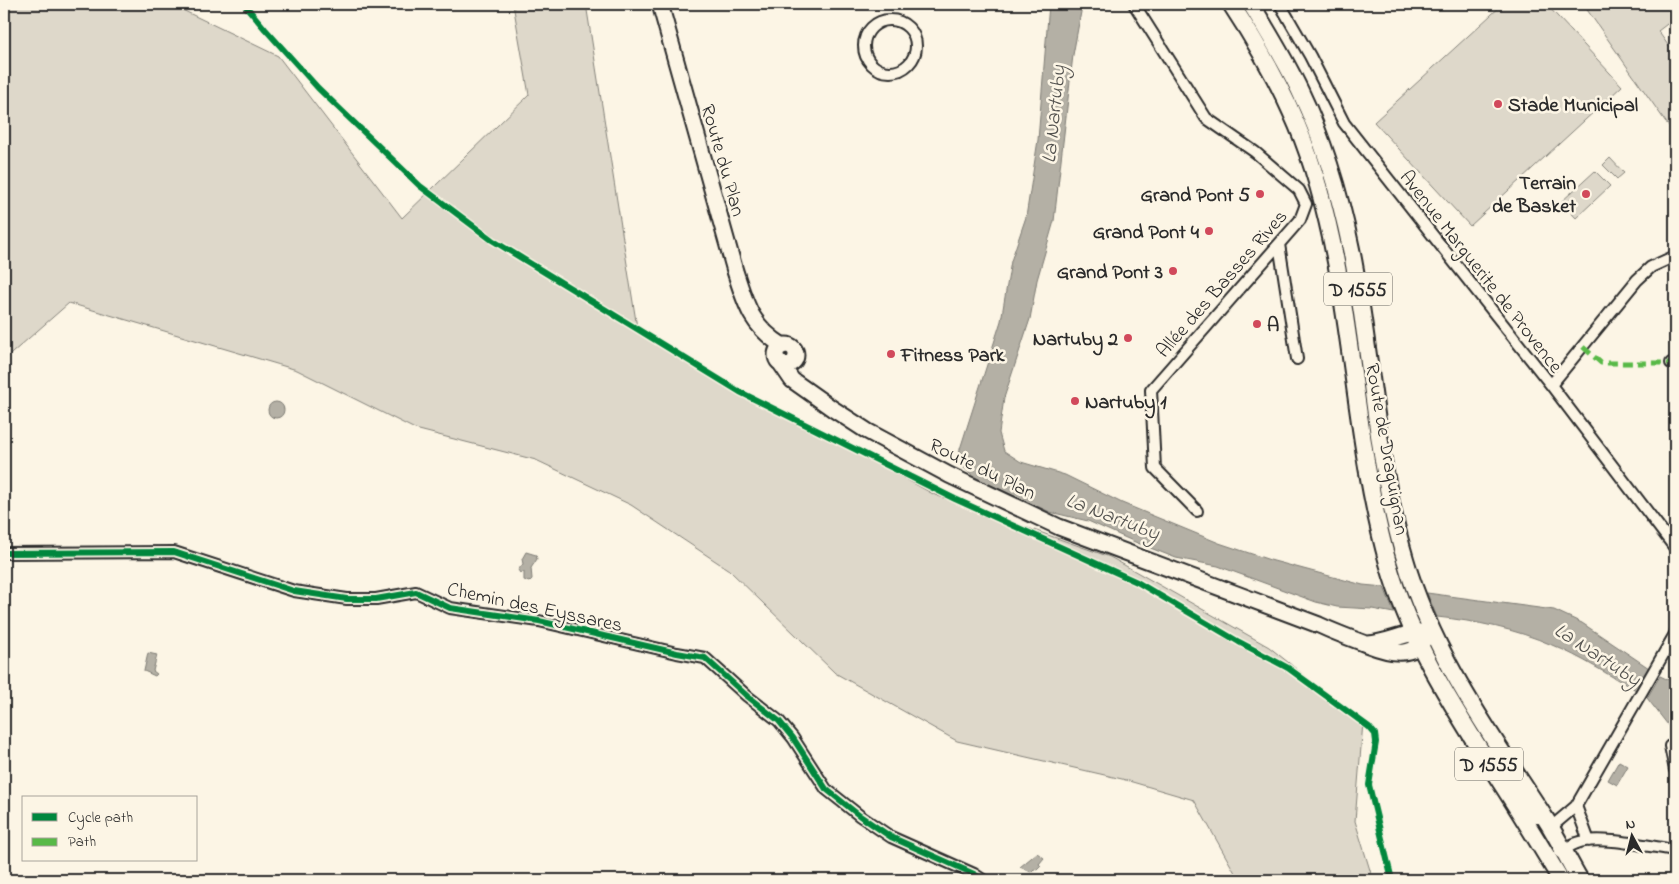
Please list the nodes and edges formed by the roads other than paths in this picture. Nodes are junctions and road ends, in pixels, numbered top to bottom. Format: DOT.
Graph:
graph roads {
  1 [pos="660,4"];
  2 [pos="1134,4"];
  3 [pos="1230,4"];
  4 [pos="1251,4"];
  5 [pos="1280,4"];
  6 [pos="906,67"];
  7 [pos="1279,244"];
  8 [pos="1675,256"];
  9 [pos="758,325"];
  10 [pos="782,346"];
  11 [pos="794,359"];
  12 [pos="1297,359"];
  13 [pos="778,361"];
  14 [pos="1551,386"];
  15 [pos="814,395"];
  16 [pos="1197,511"];
  17 [pos="1675,548"];
  18 [pos="4,553"];
  19 [pos="1424,633"];
  20 [pos="1675,634"];
  21 [pos="1670,746"];
  22 [pos="1487,761"];
  23 [pos="1675,770"];
  24 [pos="1576,806"];
  25 [pos="1549,824"];
  26 [pos="1589,841"];
  27 [pos="1675,850"];
  28 [pos="1563,851"];
  29 [pos="1558,875"];
  30 [pos="983,880"];
  31 [pos="1580,880"];
  1 -- 9 [label="street, Route du Plan"];
  2 -- 7 [label="street, Allée des Basses Rives"];
  3 -- 19 [label="main road, Route de Draguignan / D 1555"];
  4 -- 19 [label="main road, Route de Draguignan / D 1555"];
  5 -- 14 [label="street, Avenue Marguerite de Provence"];
  6 -- 6 [label="street"];
  7 -- 12 [label="street"];
  7 -- 16 [label="street, Allée des Basses Rives"];
  8 -- 14 [label="street"];
  9 -- 10 [label="street, Route du Plan"];
  9 -- 13 [label="street, Route du Plan"];
  10 -- 11 [label="street"];
  10 -- 13 [label="street"];
  11 -- 13 [label="street"];
  11 -- 15 [label="street, Route du Plan"];
  13 -- 15 [label="street, Route du Plan"];
  14 -- 17 [label="street, Avenue Marguerite de Provence"];
  15 -- 19 [label="street, Route du Plan"];
  18 -- 30 [label="street, Chemin des Eyssares"];
  19 -- 22 [label="main road, Route de Draguignan / D 1555"];
  19 -- 25 [label="main road, Route de Draguignan / D 1555"];
  20 -- 24 [label="street"];
  21 -- 23 [label="street"];
  22 -- 25 [label="street"];
  22 -- 29 [label="main road, Route de Draguignan / D 1555"];
  24 -- 25 [label="street"];
  24 -- 26 [label="street"];
  25 -- 28 [label="main road, Route de Draguignan / D 1555"];
  26 -- 27 [label="street"];
  26 -- 28 [label="street"];
  28 -- 29 [label="street"];
  28 -- 31 [label="main road, Route de Draguignan / D 1555"];
}
